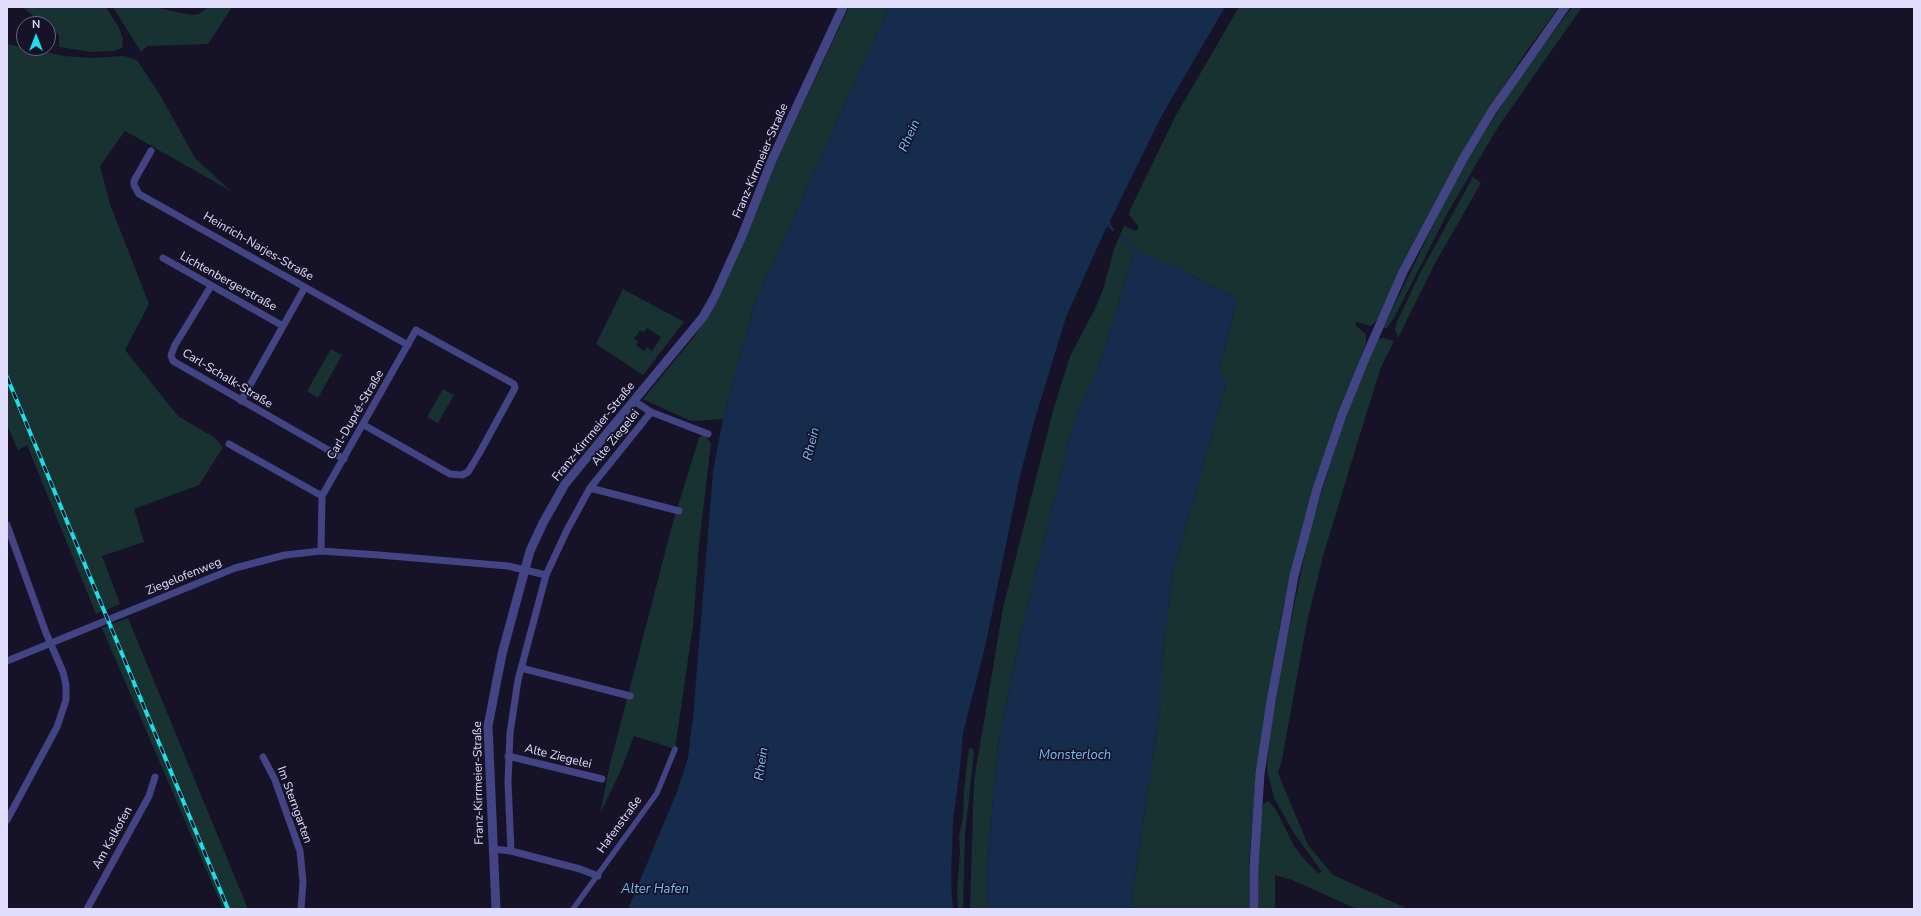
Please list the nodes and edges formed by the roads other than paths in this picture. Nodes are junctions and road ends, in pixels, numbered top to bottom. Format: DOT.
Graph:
graph roads {
  1 [pos="843,7"];
  2 [pos="1565,7"];
  3 [pos="150,151"];
  4 [pos="163,258"];
  5 [pos="211,286"];
  6 [pos="305,287"];
  7 [pos="283,326"];
  8 [pos="408,345"];
  9 [pos="241,401"];
  10 [pos="634,401"];
  11 [pos="651,412"];
  12 [pos="364,425"];
  13 [pos="708,434"];
  14 [pos="229,444"];
  15 [pos="344,459"];
  16 [pos="590,488"];
  17 [pos="322,496"];
  18 [pos="679,511"];
  19 [pos="7,525"];
  20 [pos="320,551"];
  21 [pos="525,569"];
  22 [pos="546,574"];
  23 [pos="50,642"];
  24 [pos="7,661"];
  25 [pos="521,668"];
  26 [pos="630,696"];
  27 [pos="675,749"];
  28 [pos="508,756"];
  29 [pos="263,757"];
  30 [pos="155,777"];
  31 [pos="602,779"];
  32 [pos="7,820"];
  33 [pos="493,849"];
  34 [pos="511,851"];
  35 [pos="598,876"];
  36 [pos="87,909"];
  37 [pos="301,909"];
  38 [pos="496,909"];
  39 [pos="573,909"];
  40 [pos="1254,909"];
  1 -- 10 [label="street, Franz-Kirrmeier-Straße"];
  2 -- 40 [label="street"];
  3 -- 6 [label="street, Heinrich-Narjes-Straße"];
  4 -- 5 [label="street, Lichtenbergerstraße"];
  5 -- 7 [label="street, Lichtenbergerstraße"];
  5 -- 9 [label="street, Carl-Schalk-Straße"];
  6 -- 7 [label="street, Lichtenbergerstraße"];
  6 -- 8 [label="street, Heinrich-Narjes-Straße"];
  7 -- 9 [label="street, Lichtenbergerstraße"];
  8 -- 12 [label="street, Carl-Dupré-Straße"];
  8 -- 12 [label="street, Carl-Dupré-Straße"];
  9 -- 15 [label="street, Carl-Schalk-Straße"];
  10 -- 11 [label="street"];
  10 -- 21 [label="street, Franz-Kirrmeier-Straße"];
  11 -- 13 [label="street, Alte Ziegelei"];
  11 -- 16 [label="street, Alte Ziegelei"];
  12 -- 15 [label="street, Carl-Dupré-Straße"];
  14 -- 17 [label="street"];
  15 -- 17 [label="street, Carl-Dupré-Straße"];
  16 -- 18 [label="street"];
  16 -- 22 [label="street, Alte Ziegelei"];
  17 -- 20 [label="street, Carl-Dupré-Straße"];
  19 -- 23 [label="street"];
  20 -- 21 [label="street, Ziegelofenweg"];
  20 -- 23 [label="street, Ziegelofenweg"];
  21 -- 22 [label="street"];
  21 -- 33 [label="street, Franz-Kirrmeier-Straße"];
  22 -- 25 [label="street, Alte Ziegelei"];
  23 -- 24 [label="street, Ziegelofenweg"];
  23 -- 32 [label="street"];
  25 -- 26 [label="street"];
  25 -- 28 [label="street, Alte Ziegelei"];
  27 -- 35 [label="street, Hafenstraße"];
  28 -- 31 [label="street, Alte Ziegelei"];
  28 -- 34 [label="street, Alte Ziegelei"];
  29 -- 37 [label="street, Im Sterngarten"];
  30 -- 36 [label="street, Am Kalkofen"];
  33 -- 34 [label="street"];
  33 -- 38 [label="street, Franz-Kirrmeier-Straße"];
  34 -- 35 [label="street"];
  35 -- 39 [label="street, Hafenstraße"];
}
